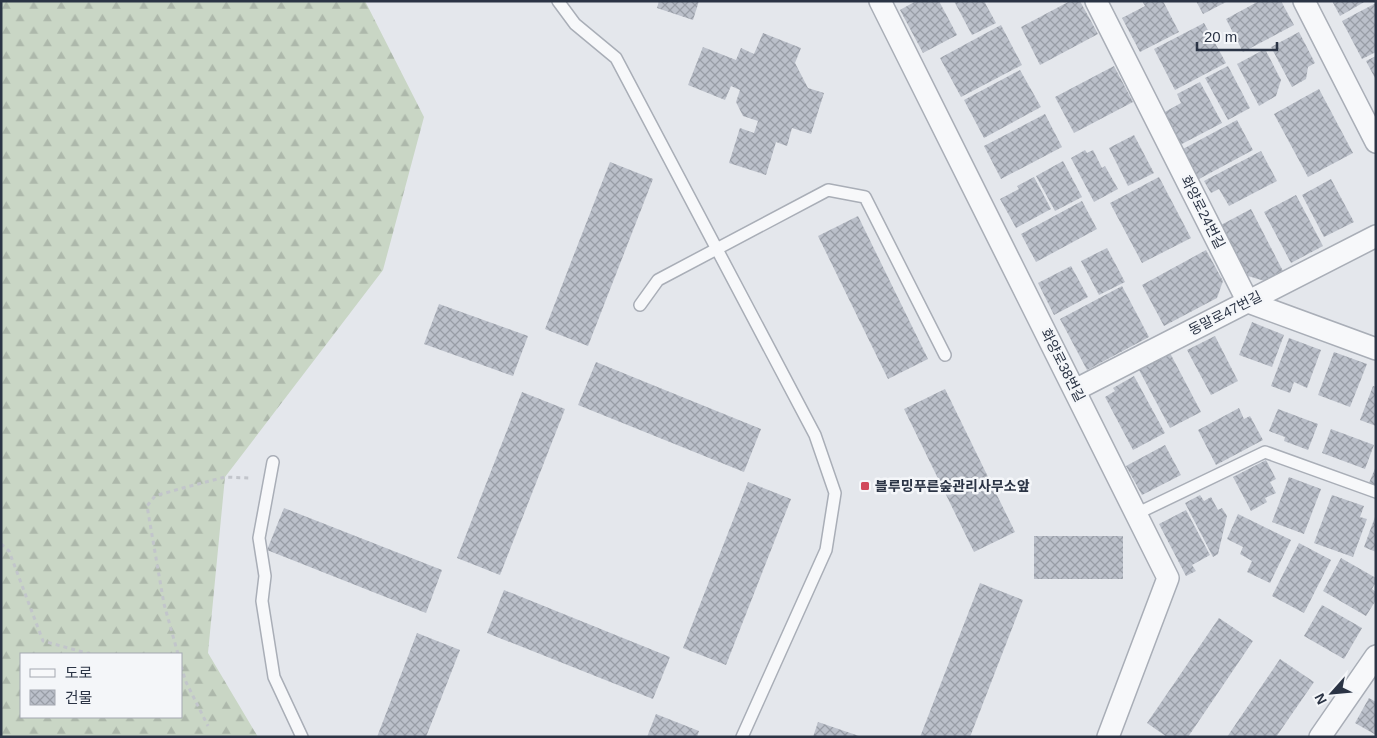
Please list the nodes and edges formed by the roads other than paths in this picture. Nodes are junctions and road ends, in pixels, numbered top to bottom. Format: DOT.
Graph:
graph roads {
  1 [pos="558,1"];
  2 [pos="880,1"];
  3 [pos="1096,1"];
  4 [pos="1304,1"];
  5 [pos="1376,142"];
  6 [pos="1376,236"];
  7 [pos="717,249"];
  8 [pos="1248,302"];
  9 [pos="640,305"];
  10 [pos="1376,348"];
  11 [pos="945,355"];
  12 [pos="1075,390"];
  13 [pos="273,462"];
  14 [pos="1376,492"];
  15 [pos="1136,514"];
  16 [pos="1376,656"];
  17 [pos="302,737"];
  18 [pos="742,737"];
  19 [pos="1108,737"];
  20 [pos="1320,737"];
  1 -- 7 [label="lane"];
  2 -- 12 [label="street, 화양로38번길"];
  3 -- 8 [label="street, 화양로24번길"];
  4 -- 5 [label="street"];
  6 -- 8 [label="street, 동말로47번길"];
  7 -- 9 [label="lane"];
  7 -- 11 [label="lane"];
  7 -- 18 [label="lane"];
  8 -- 10 [label="street"];
  8 -- 12 [label="street, 동말로47번길"];
  12 -- 15 [label="street, 화양로38번길"];
  13 -- 17 [label="lane"];
  14 -- 15 [label="lane"];
  15 -- 19 [label="street, 화양로38번길"];
  16 -- 20 [label="street"];
}
